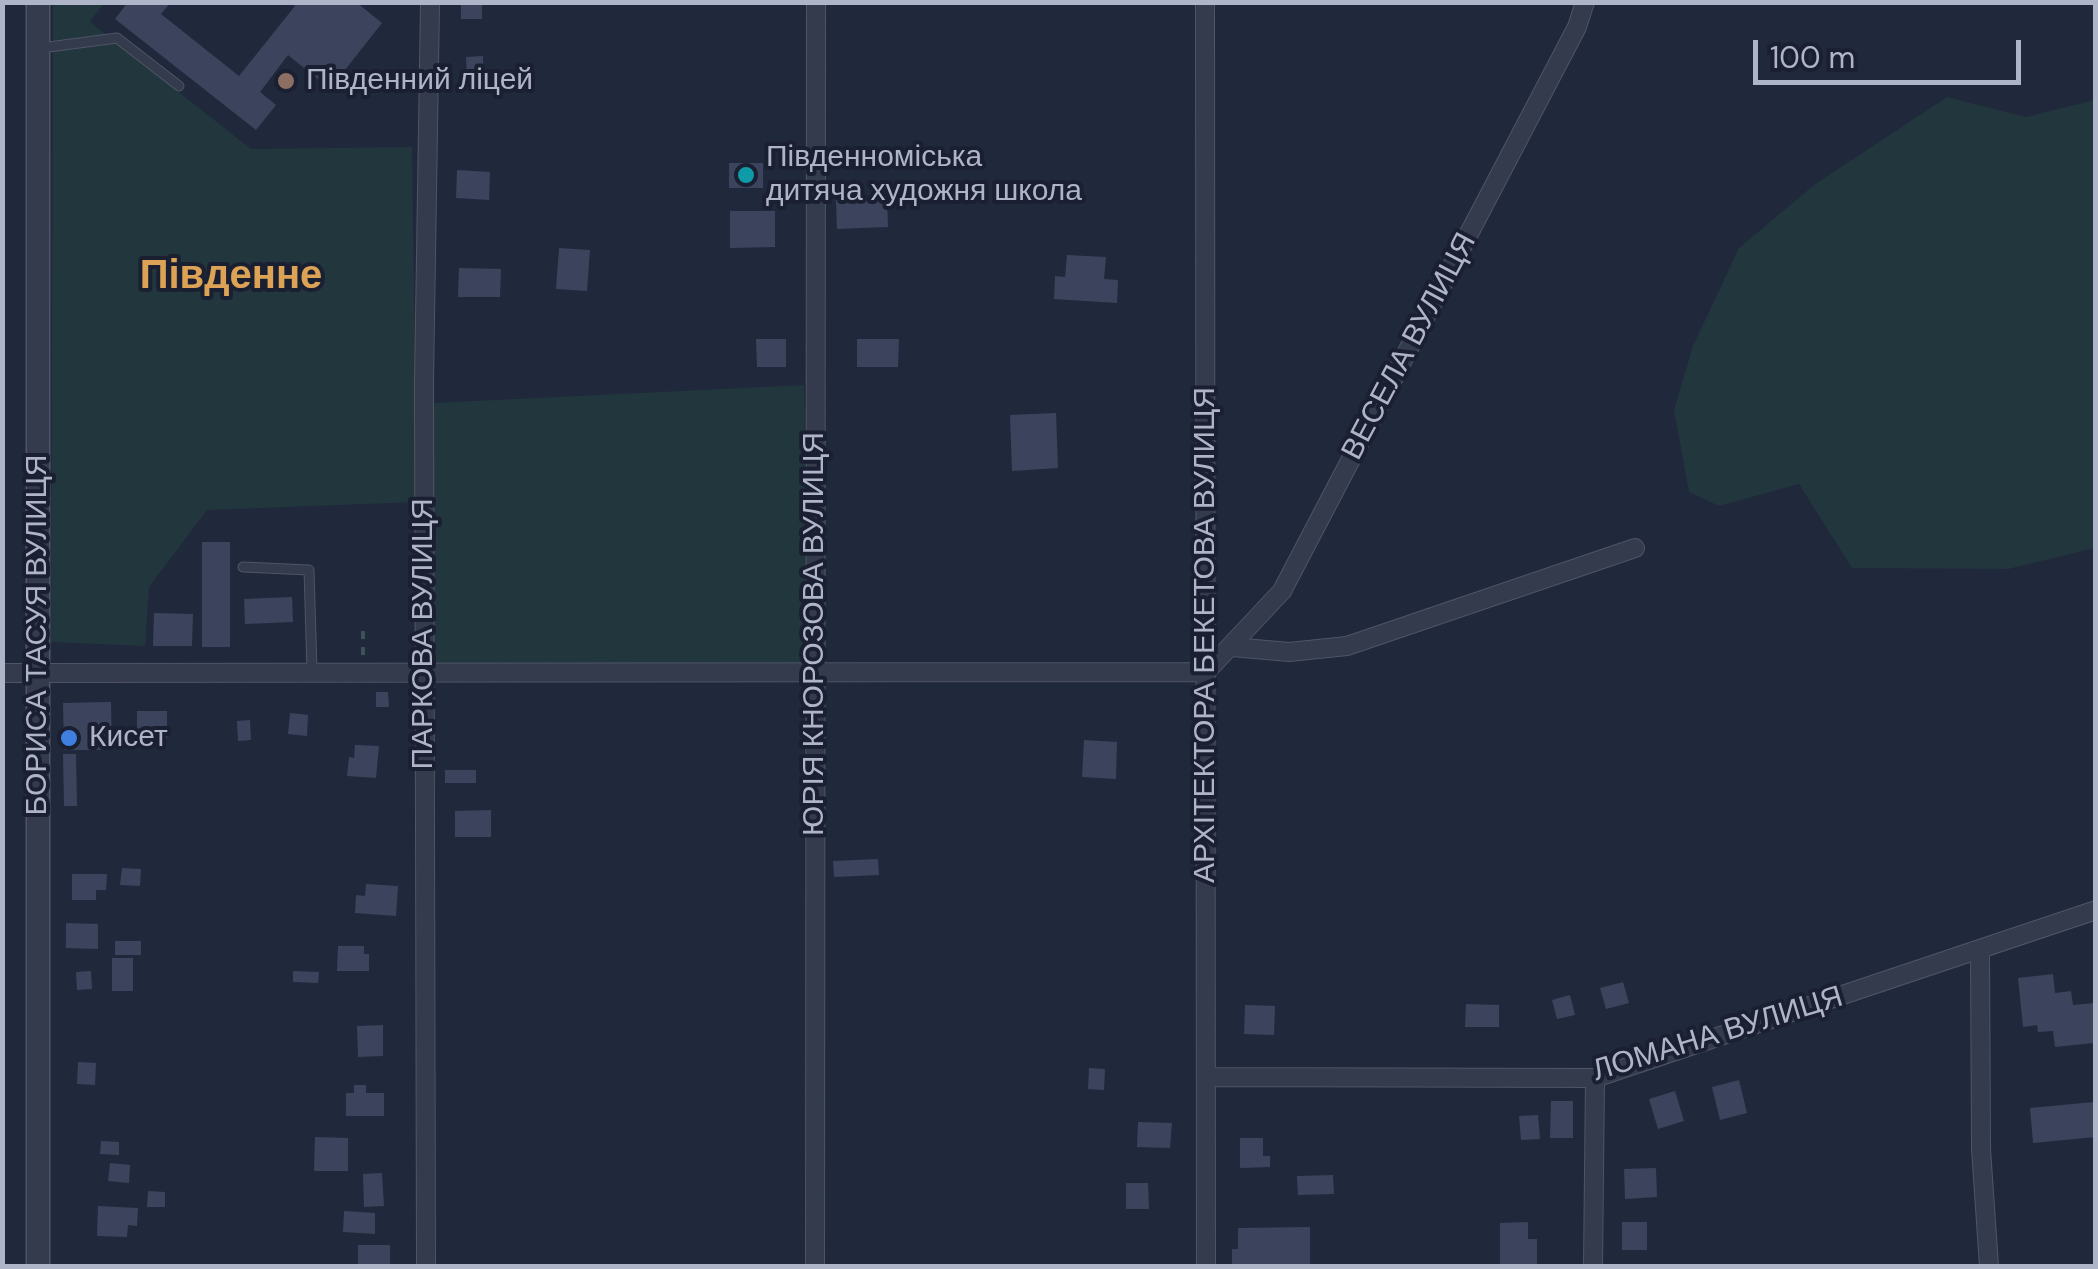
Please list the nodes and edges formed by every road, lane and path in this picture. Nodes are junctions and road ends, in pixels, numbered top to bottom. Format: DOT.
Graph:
graph roads {
  1 [pos="38,2"];
  2 [pos="430,2"];
  3 [pos="816,2"];
  4 [pos="1205,2"];
  5 [pos="1585,2"];
  6 [pos="38,48"];
  7 [pos="179,86"];
  8 [pos="1635,548"];
  9 [pos="243,568"];
  10 [pos="363,630"];
  11 [pos="1232,647"];
  12 [pos="817,672"];
  13 [pos="1206,672"];
  14 [pos="2,673"];
  15 [pos="40,674"];
  16 [pos="312,674"];
  17 [pos="364,674"];
  18 [pos="424,675"];
  19 [pos="2096,910"];
  20 [pos="1980,950"];
  21 [pos="1206,1077"];
  22 [pos="1595,1078"];
  23 [pos="38,1266"];
  24 [pos="426,1266"];
  25 [pos="815,1266"];
  26 [pos="1206,1266"];
  27 [pos="1593,1266"];
  28 [pos="1989,1266"];
  1 -- 6 [label="street, БОРИСА ТАСУЯ ВУЛИЦЯ"];
  2 -- 18 [label="street, ПАРКОВА ВУЛИЦЯ"];
  3 -- 12 [label="street, ЮРІЯ КНОРОЗОВА ВУЛИЦЯ"];
  4 -- 13 [label="street, АРХІТЕКТОРА БЕКЕТОВА ВУЛИЦЯ"];
  5 -- 11 [label="street, ВЕСЕЛА ВУЛИЦЯ"];
  6 -- 7 [label="lane"];
  6 -- 15 [label="street, БОРИСА ТАСУЯ ВУЛИЦЯ"];
  8 -- 11 [label="street"];
  9 -- 16 [label="lane"];
  10 -- 17 [label="path"];
  11 -- 13 [label="street, ВЕСЕЛА ВУЛИЦЯ"];
  12 -- 13 [label="street"];
  12 -- 18 [label="street"];
  12 -- 25 [label="street, ЮРІЯ КНОРОЗОВА ВУЛИЦЯ"];
  13 -- 21 [label="street, АРХІТЕКТОРА БЕКЕТОВА ВУЛИЦЯ"];
  14 -- 15 [label="street"];
  15 -- 16 [label="street"];
  15 -- 23 [label="street, БОРИСА ТАСУЯ ВУЛИЦЯ"];
  16 -- 17 [label="street"];
  17 -- 18 [label="street"];
  18 -- 24 [label="street, ПАРКОВА ВУЛИЦЯ"];
  19 -- 20 [label="street, ЛОМАНА ВУЛИЦЯ"];
  20 -- 22 [label="street, ЛОМАНА ВУЛИЦЯ"];
  20 -- 28 [label="street"];
  21 -- 22 [label="street, ЛОМАНА ВУЛИЦЯ"];
  21 -- 26 [label="street, АРХІТЕКТОРА БЕКЕТОВА ВУЛИЦЯ"];
  22 -- 27 [label="street"];
}
